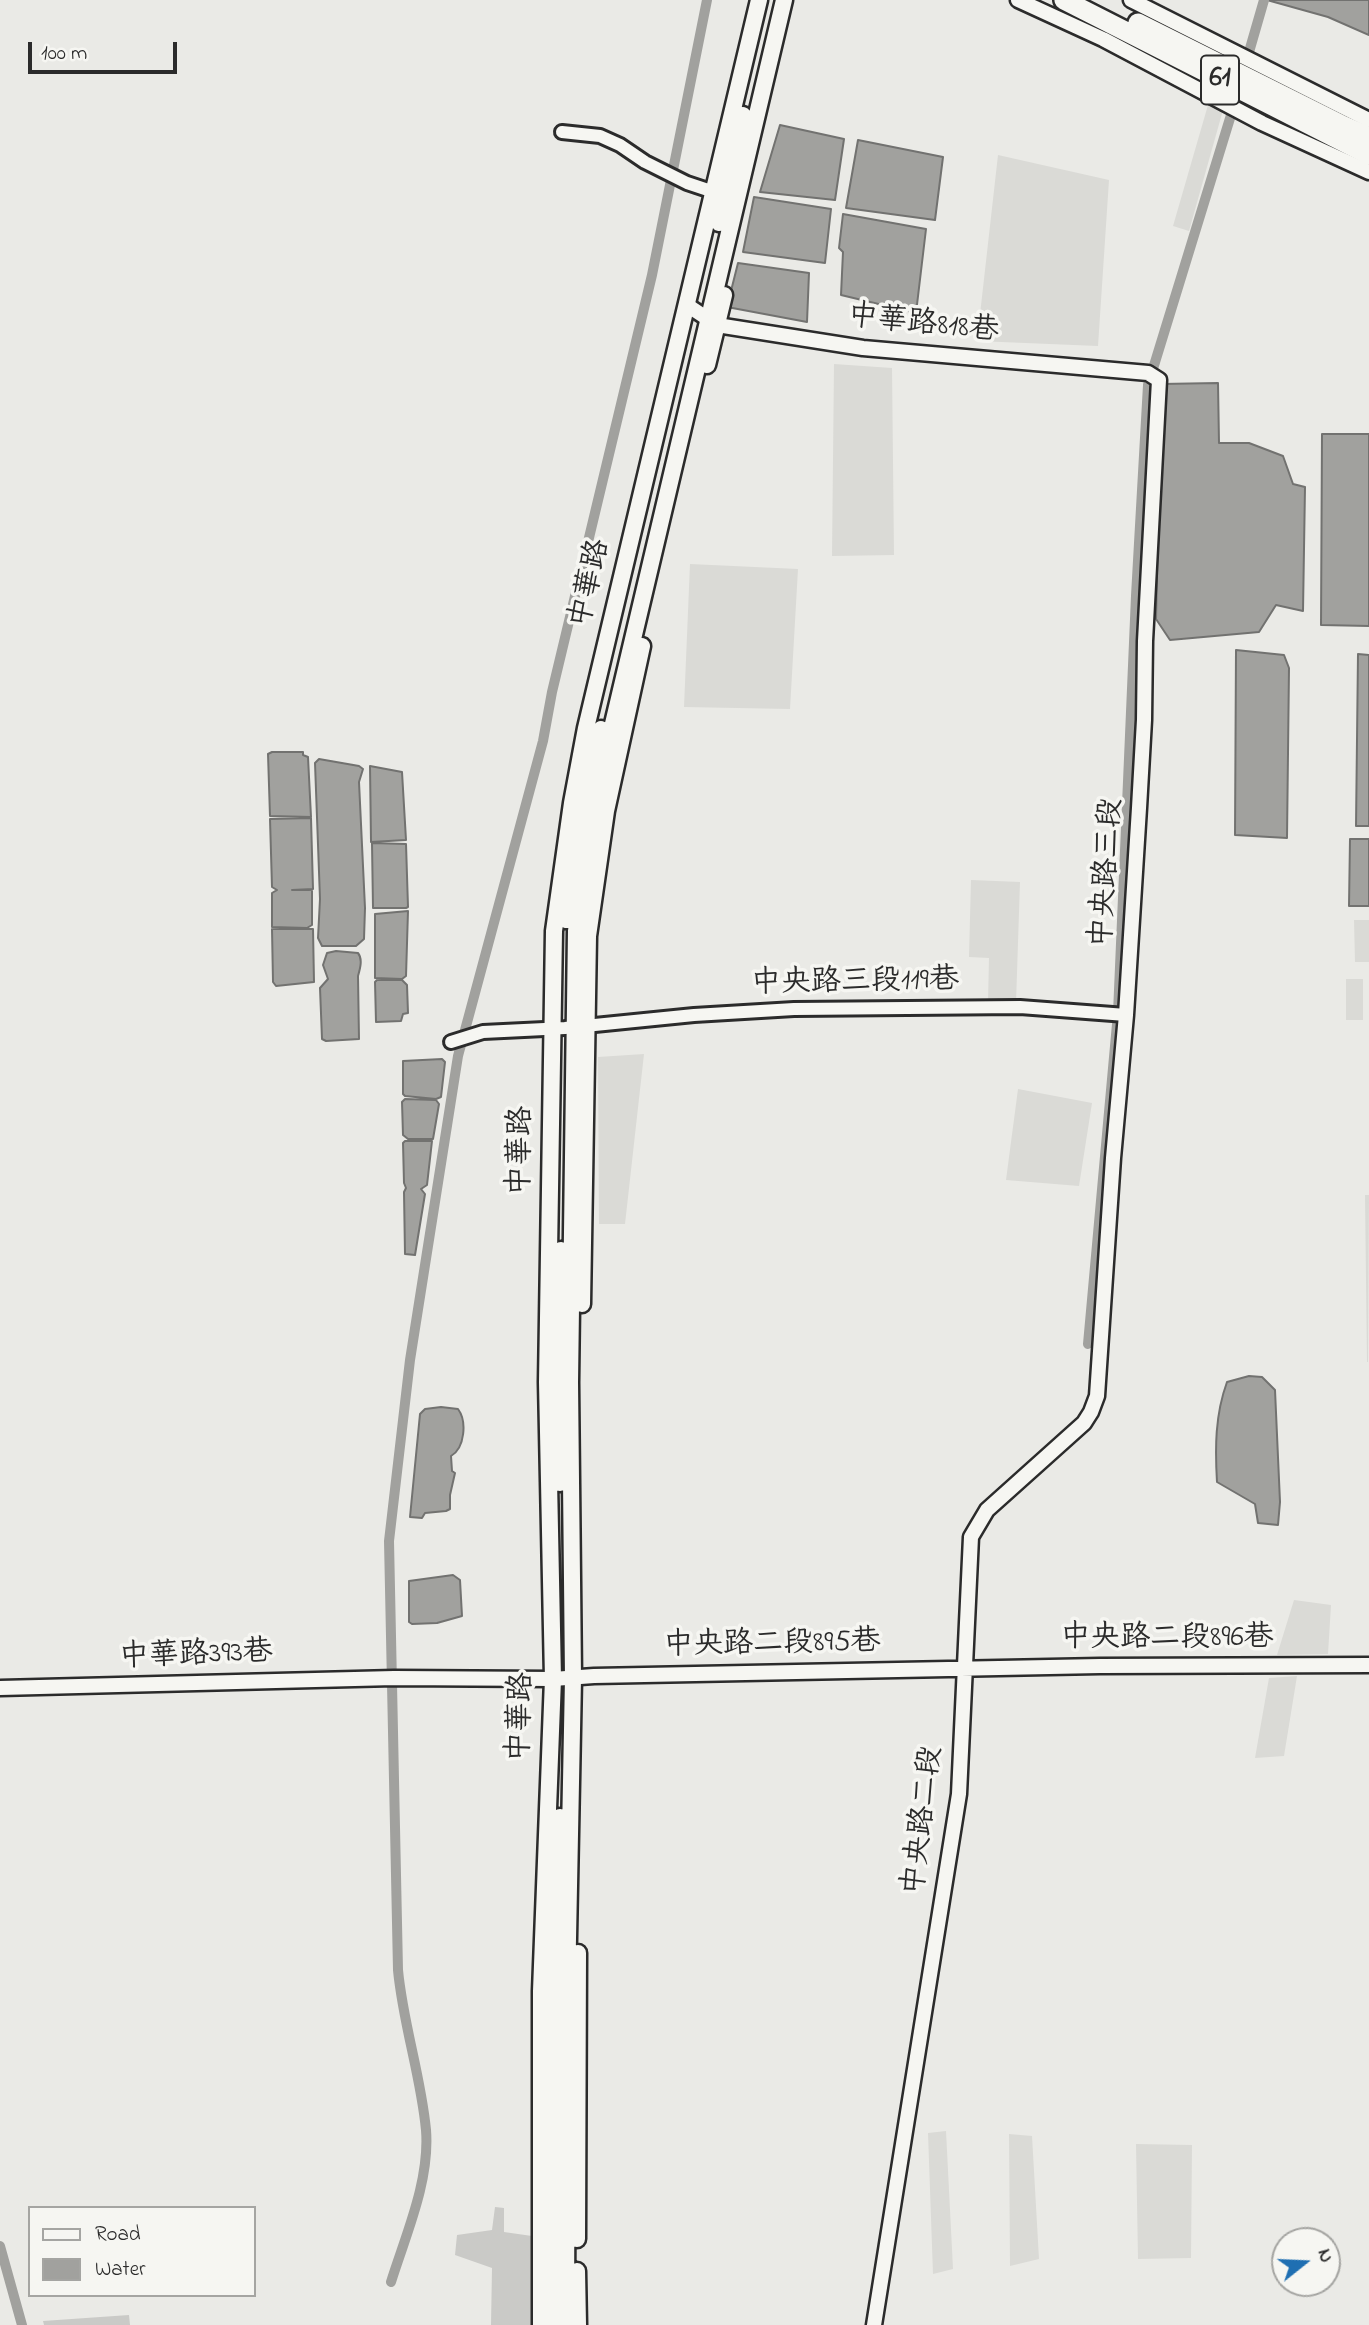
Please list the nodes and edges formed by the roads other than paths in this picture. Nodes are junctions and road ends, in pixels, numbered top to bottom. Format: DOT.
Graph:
graph roads {
  1 [pos="759,0"];
  2 [pos="770,0"];
  3 [pos="784,0"];
  4 [pos="791,0"];
  5 [pos="1018,0"];
  6 [pos="1093,0"];
  7 [pos="1131,0"];
  8 [pos="1068,2"];
  9 [pos="1369,120"];
  10 [pos="562,132"];
  11 [pos="1369,137"];
  12 [pos="1369,155"];
  13 [pos="1369,172"];
  14 [pos="714,192"];
  15 [pos="703,315"];
  16 [pos="1159,380"];
  17 [pos="1126,1016"];
  18 [pos="569,1027"];
  19 [pos="451,1042"];
  20 [pos="1099,1370"];
  21 [pos="1369,1665"];
  22 [pos="966,1669"];
  23 [pos="568,1678"];
  24 [pos="0,1688"];
  25 [pos="541,2325"];
  26 [pos="552,2325"];
  27 [pos="566,2325"];
  28 [pos="578,2325"];
  29 [pos="874,2325"];
  1 -- 14 [label="main road, 中華路"];
  2 -- 15 [label="main road, 中華路"];
  3 -- 15 [label="main road, 中華路"];
  4 -- 15 [label="main road, 中華路"];
  5 -- 13 [label="street"];
  6 -- 11 [label="highway, 61"];
  7 -- 9 [label="street"];
  8 -- 12 [label="highway, 61"];
  10 -- 14 [label="street"];
  14 -- 15 [label="main road, 中華路"];
  15 -- 16 [label="street, 中華路818巷"];
  15 -- 18 [label="main road, 中華路"];
  15 -- 18 [label="main road, 中華路"];
  16 -- 17 [label="street, 中央路三段"];
  17 -- 18 [label="street, 中央路三段119巷"];
  17 -- 20 [label="street, 中央路三段"];
  18 -- 19 [label="street, 中央路三段119巷"];
  18 -- 23 [label="main road, 中華路"];
  18 -- 23 [label="main road, 中華路"];
  20 -- 22 [label="street, 中央路二段"];
  21 -- 22 [label="street, 中央路二段896巷"];
  22 -- 23 [label="street, 中央路二段895巷"];
  22 -- 29 [label="street, 中央路二段"];
  23 -- 24 [label="street, 中華路393巷"];
  23 -- 25 [label="main road, 中華路"];
  23 -- 26 [label="main road, 中華路"];
  23 -- 27 [label="main road, 中華路"];
  23 -- 28 [label="main road, 中華路"];
}
